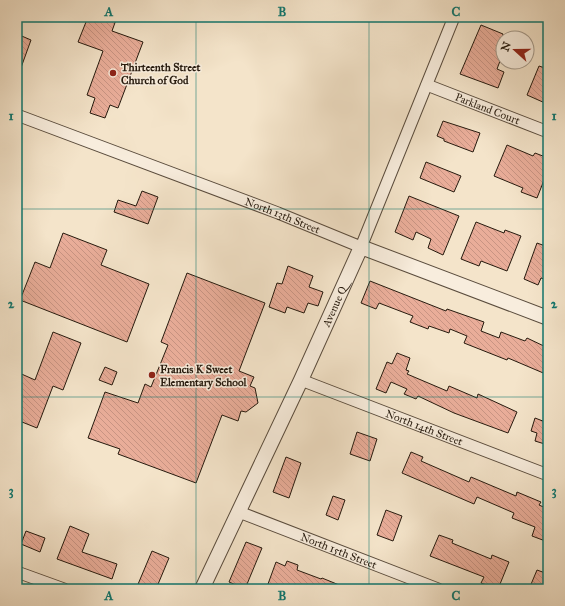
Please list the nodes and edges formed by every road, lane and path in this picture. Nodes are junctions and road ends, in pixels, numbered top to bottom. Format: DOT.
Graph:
graph roads {
  1 [pos="454,17"];
  2 [pos="427,85"];
  3 [pos="17,115"];
  4 [pos="548,132"];
  5 [pos="361,247"];
  6 [pos="548,318"];
  7 [pos="301,380"];
  8 [pos="548,475"];
  9 [pos="239,512"];
  10 [pos="17,572"];
  11 [pos="64,589"];
  12 [pos="202,589"];
  13 [pos="438,589"];
  1 -- 2 [label="street, Avenue Q"];
  2 -- 4 [label="street, Parkland Court"];
  2 -- 5 [label="street, Avenue Q"];
  3 -- 5 [label="street, North 13th Street"];
  5 -- 6 [label="street, North 13th Street"];
  5 -- 7 [label="street, Avenue Q"];
  7 -- 8 [label="street, North 14th Street"];
  7 -- 9 [label="street, Avenue Q"];
  9 -- 12 [label="street, Avenue Q"];
  9 -- 13 [label="street, North 15th Street"];
  10 -- 11 [label="street"];
}
